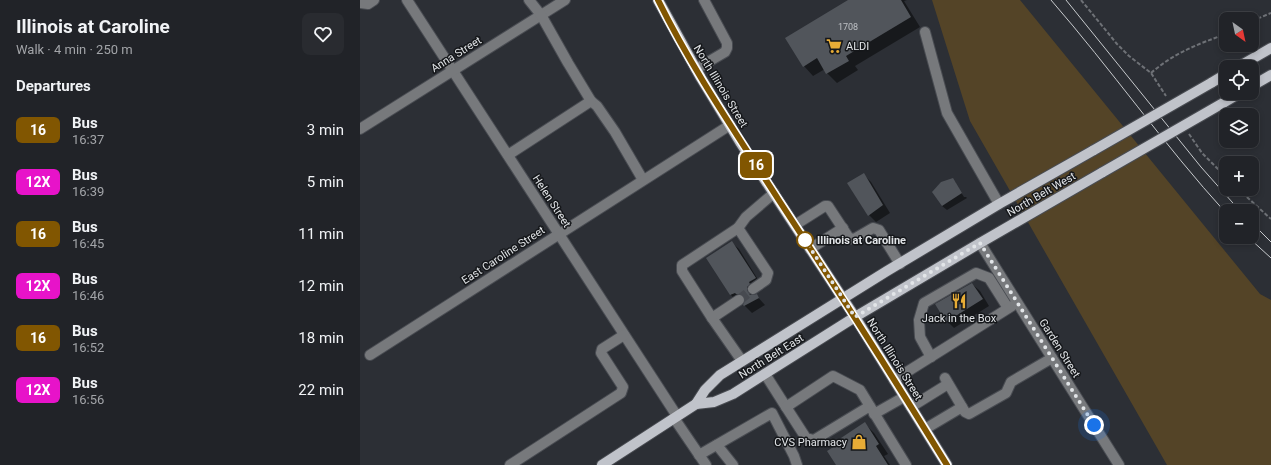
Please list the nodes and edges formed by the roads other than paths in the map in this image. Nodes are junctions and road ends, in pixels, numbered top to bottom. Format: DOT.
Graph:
graph roads {
  1 [pos="374,0"];
  2 [pos="407,0"];
  3 [pos="529,0"];
  4 [pos="565,0"];
  5 [pos="658,0"];
  6 [pos="704,0"];
  7 [pos="360,3"];
  8 [pos="541,15"];
  9 [pos="925,32"];
  10 [pos="1271,48"];
  11 [pos="1250,60"];
  12 [pos="696,69"];
  13 [pos="453,70"];
  14 [pos="1271,75"];
  15 [pos="1219,78"];
  16 [pos="1259,82"];
  17 [pos="1227,100"];
  18 [pos="591,101"];
  19 [pos="730,125"];
  20 [pos="360,129"];
  21 [pos="508,155"];
  22 [pos="643,180"];
  23 [pos="774,193"];
  24 [pos="999,204"];
  25 [pos="795,225"];
  26 [pos="738,228"];
  27 [pos="843,228"];
  28 [pos="559,234"];
  29 [pos="980,243"];
  30 [pos="810,249"];
  31 [pos="900,264"];
  32 [pos="753,289"];
  33 [pos="843,298"];
  34 [pos="739,300"];
  35 [pos="1017,302"];
  36 [pos="1008,308"];
  37 [pos="855,317"];
  38 [pos="712,318"];
  39 [pos="624,335"];
  40 [pos="370,355"];
  41 [pos="931,357"];
  42 [pos="1052,358"];
  43 [pos="742,362"];
  44 [pos="765,374"];
  45 [pos="894,380"];
  46 [pos="904,397"];
  47 [pos="696,404"];
  48 [pos="786,407"];
  49 [pos="911,407"];
  50 [pos="962,407"];
  51 [pos="872,410"];
  52 [pos="675,417"];
  53 [pos="925,429"];
  54 [pos="717,446"];
  55 [pos="699,455"];
  56 [pos="510,465"];
  57 [pos="602,465"];
  58 [pos="706,465"];
  59 [pos="733,465"];
  60 [pos="797,465"];
  61 [pos="906,465"];
  62 [pos="948,465"];
  63 [pos="1119,465"];
  1 -- 7 [label="street"];
  2 -- 13 [label="street, Helen Street"];
  3 -- 8 [label="street"];
  4 -- 8 [label="street, Anna Street"];
  5 -- 12 [label="main road, North Illinois Street"];
  6 -- 12 [label="street"];
  8 -- 13 [label="street, Anna Street"];
  8 -- 18 [label="street"];
  9 -- 24 [label="street"];
  10 -- 11 [label="main road"];
  12 -- 19 [label="main road, North Illinois Street"];
  13 -- 20 [label="street, Anna Street"];
  13 -- 21 [label="street, Helen Street"];
  14 -- 16 [label="main road"];
  15 -- 24 [label="main road, North Belt West, bridge"];
  17 -- 29 [label="main road, North Belt West, bridge"];
  18 -- 21 [label="street"];
  18 -- 22 [label="street"];
  19 -- 22 [label="street, East Caroline Street"];
  19 -- 23 [label="main road, North Illinois Street"];
  21 -- 28 [label="street, Helen Street"];
  22 -- 28 [label="street, East Caroline Street"];
  23 -- 25 [label="main road, North Illinois Street"];
  23 -- 26 [label="street"];
  24 -- 31 [label="main road, North Belt West"];
  25 -- 27 [label="street"];
  25 -- 30 [label="main road, North Illinois Street"];
  26 -- 32 [label="street"];
  26 -- 38 [label="street"];
  27 -- 30 [label="street"];
  27 -- 31 [label="street"];
  28 -- 39 [label="street, Helen Street"];
  28 -- 40 [label="street, East Caroline Street"];
  29 -- 35 [label="street, Garden Street"];
  29 -- 37 [label="main road, North Belt West"];
  30 -- 33 [label="main road, North Illinois Street"];
  31 -- 33 [label="main road, North Belt West"];
  33 -- 37 [label="main road, North Illinois Street"];
  33 -- 43 [label="main road, North Belt East"];
  34 -- 38 [label="street"];
  35 -- 36 [label="street"];
  35 -- 42 [label="street, Garden Street"];
  36 -- 41 [label="street"];
  36 -- 41 [label="street"];
  37 -- 44 [label="main road, North Belt East"];
  37 -- 45 [label="main road, North Illinois Street"];
  38 -- 43 [label="street"];
  39 -- 52 [label="street, Helen Street"];
  39 -- 56 [label="street"];
  41 -- 45 [label="street"];
  42 -- 50 [label="street"];
  42 -- 63 [label="street, Garden Street"];
  43 -- 47 [label="main road, North Belt East"];
  44 -- 47 [label="main road, North Belt East"];
  44 -- 48 [label="street"];
  45 -- 46 [label="main road, North Illinois Street"];
  46 -- 49 [label="main road, North Illinois Street"];
  46 -- 51 [label="street"];
  47 -- 52 [label="main road, North Belt East"];
  48 -- 51 [label="street"];
  48 -- 51 [label="street"];
  49 -- 50 [label="street"];
  49 -- 53 [label="main road, North Illinois Street"];
  50 -- 53 [label="street"];
  51 -- 61 [label="street"];
  52 -- 55 [label="street, Helen Street"];
  52 -- 57 [label="main road, North Belt East"];
  53 -- 62 [label="main road, North Illinois Street"];
  54 -- 55 [label="street"];
  54 -- 59 [label="street"];
  54 -- 60 [label="street"];
  55 -- 58 [label="street, Helen Street"];
}
